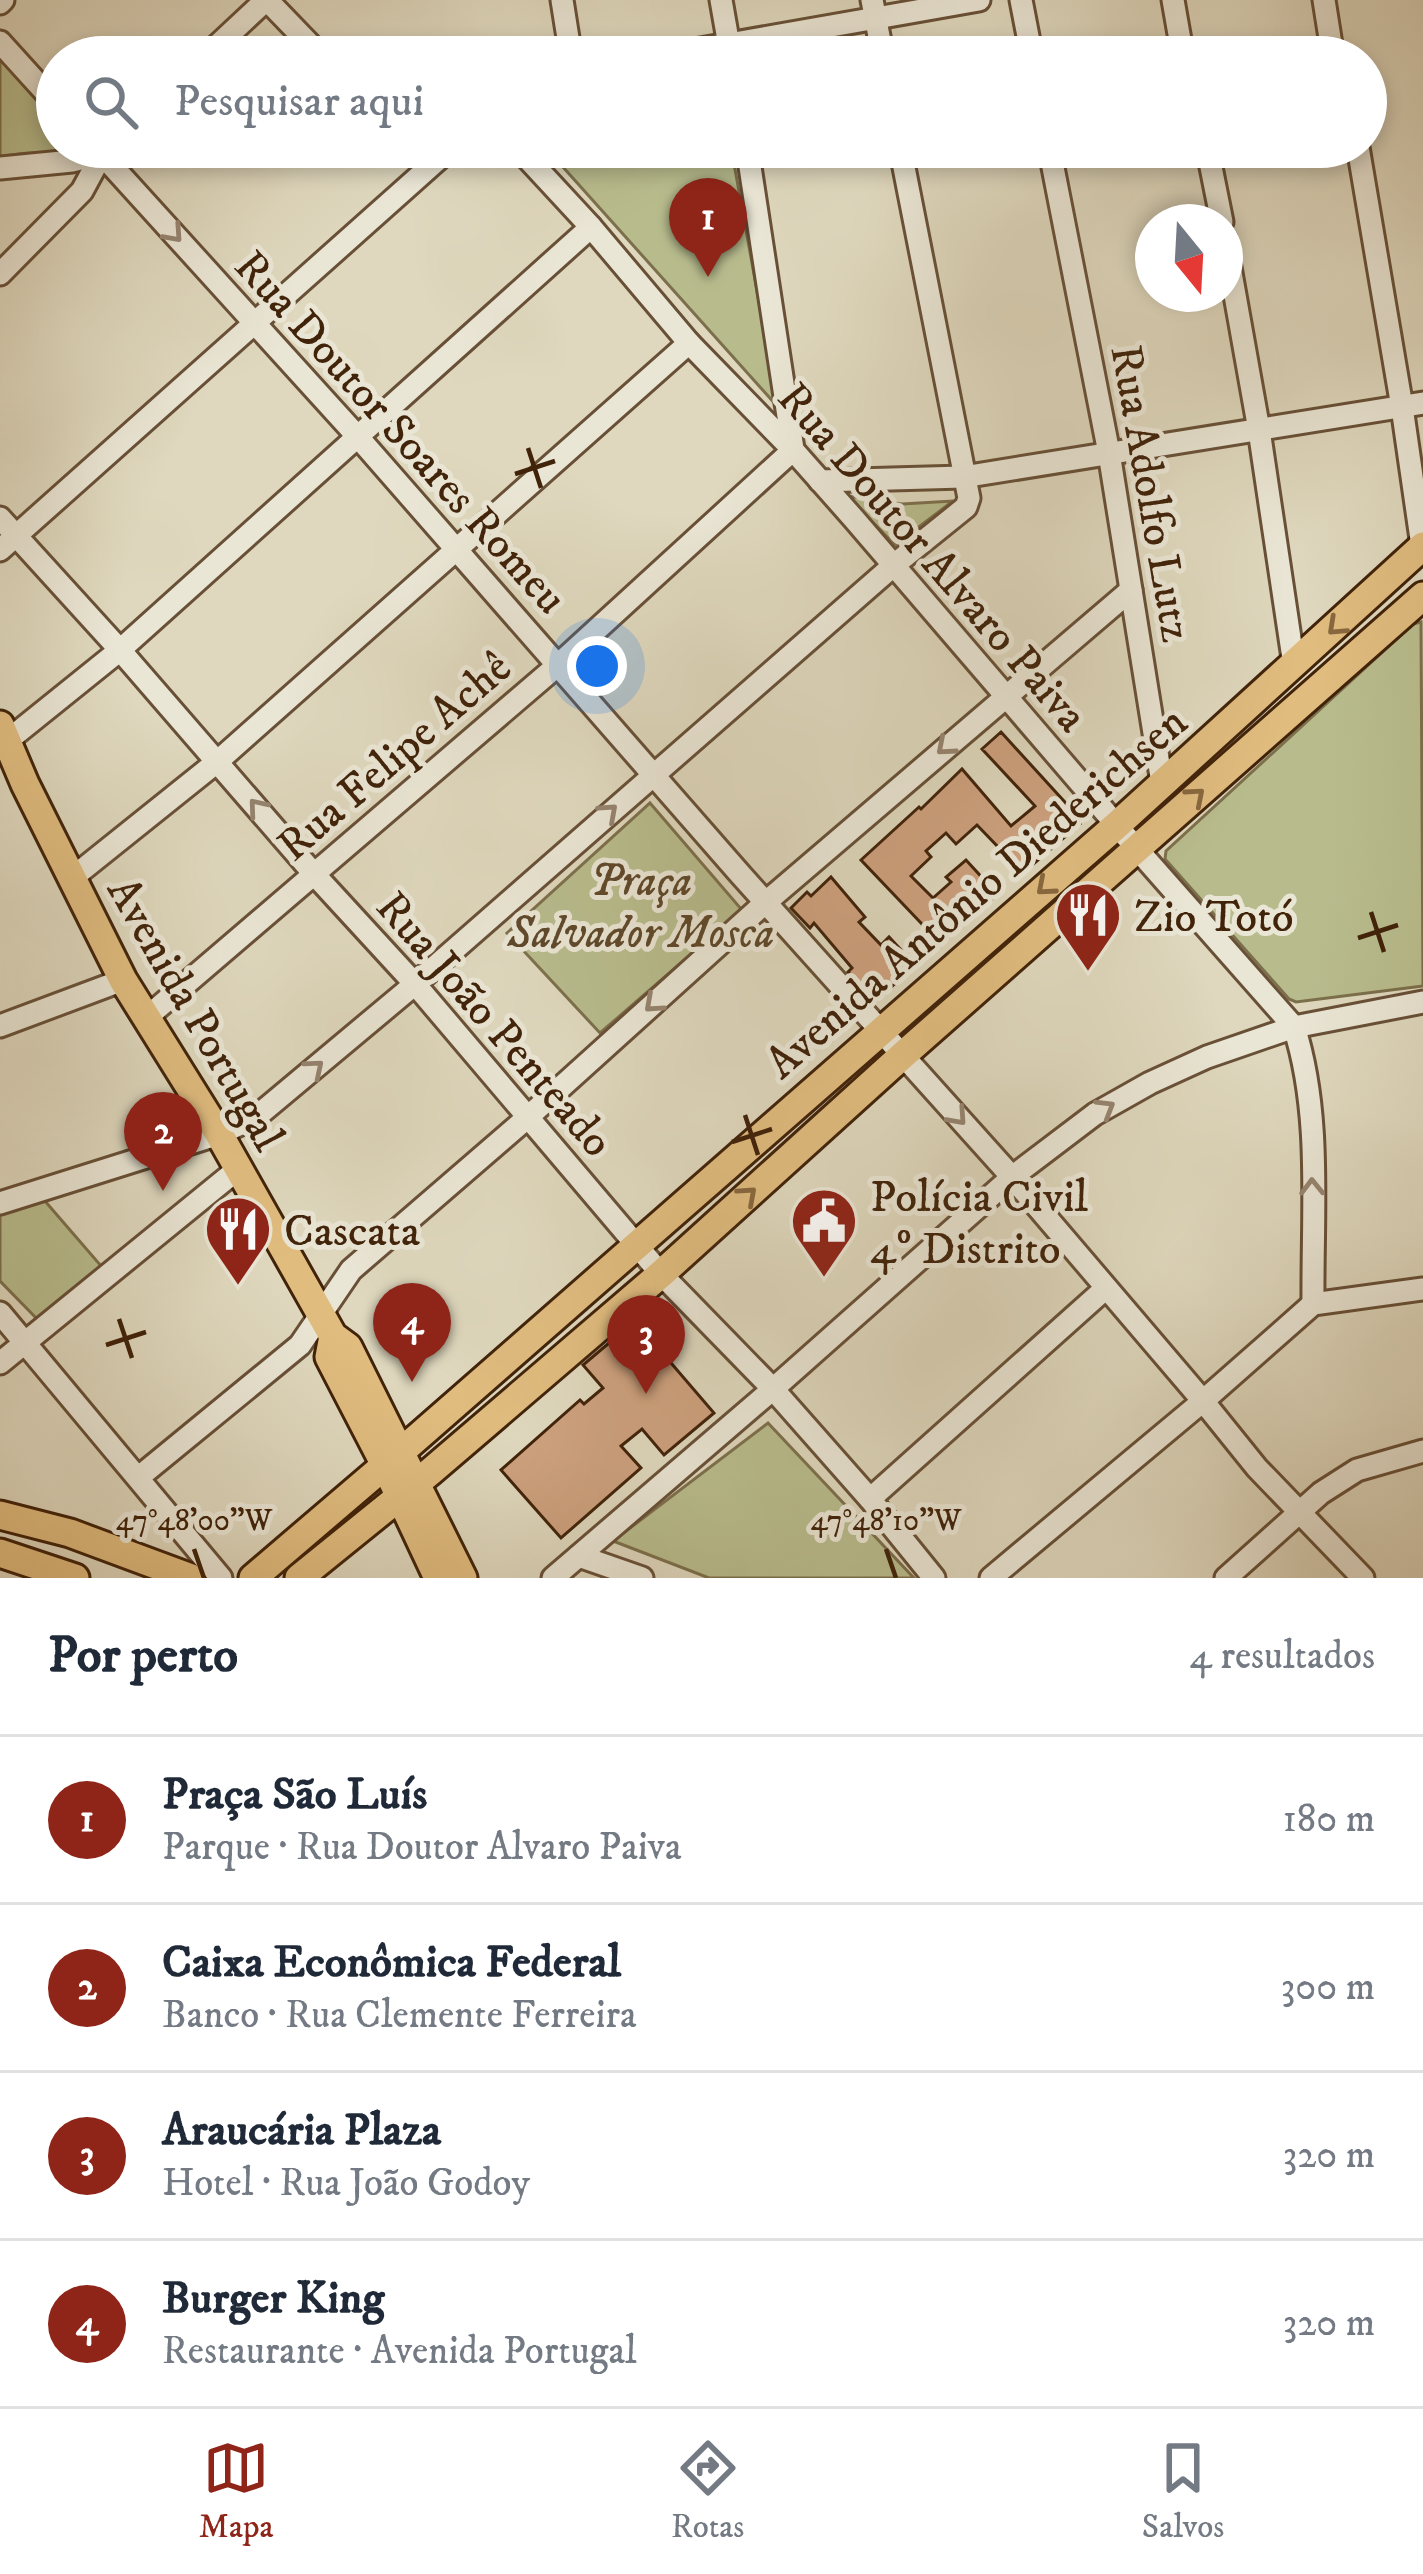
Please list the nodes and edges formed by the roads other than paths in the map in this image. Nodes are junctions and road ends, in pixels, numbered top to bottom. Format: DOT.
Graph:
graph roads {
  1 [pos="267,0"];
  2 [pos="562,0"];
  3 [pos="721,0"];
  4 [pos="979,0"];
  5 [pos="1021,0"];
  6 [pos="1173,0"];
  7 [pos="1324,0"];
  8 [pos="874,9"];
  9 [pos="228,36"];
  10 [pos="302,36"];
  11 [pos="568,36"];
  12 [pos="727,36"];
  13 [pos="781,36"];
  14 [pos="1028,36"];
  15 [pos="1179,36"];
  16 [pos="1330,36"];
  17 [pos="0,42"];
  18 [pos="36,82"];
  19 [pos="36,164"];
  20 [pos="0,168"];
  21 [pos="93,168"];
  22 [pos="119,168"];
  23 [pos="428,168"];
  24 [pos="536,168"];
  25 [pos="750,168"];
  26 [pos="904,168"];
  27 [pos="1053,168"];
  28 [pos="1212,168"];
  29 [pos="1362,168"];
  30 [pos="1219,204"];
  31 [pos="591,227"];
  32 [pos="0,274"];
  33 [pos="1238,312"];
  34 [pos="254,323"];
  35 [pos="689,343"];
  36 [pos="1412,405"];
  37 [pos="1259,430"];
  38 [pos="358,437"];
  39 [pos="793,450"];
  40 [pos="1109,453"];
  41 [pos="963,477"];
  42 [pos="820,481"];
  43 [pos="0,518"];
  44 [pos="8,544"];
  45 [pos="1423,549"];
  46 [pos="457,550"];
  47 [pos="894,565"];
  48 [pos="1131,590"];
  49 [pos="1423,596"];
  50 [pos="120,650"];
  51 [pos="558,665"];
  52 [pos="1294,665"];
  53 [pos="1006,694"];
  54 [pos="3,733"];
  55 [pos="218,761"];
  56 [pos="652,774"];
  57 [pos="1162,783"];
  58 [pos="1117,825"];
  59 [pos="1137,849"];
  60 [pos="314,874"];
  61 [pos="72,878"];
  62 [pos="765,903"];
  63 [pos="123,980"];
  64 [pos="415,984"];
  65 [pos="1423,1003"];
  66 [pos="146,1018"];
  67 [pos="0,1026"];
  68 [pos="1294,1027"];
  69 [pos="880,1030"];
  70 [pos="903,1055"];
  71 [pos="528,1117"];
  72 [pos="219,1134"];
  73 [pos="238,1168"];
  74 [pos="1012,1177"];
  75 [pos="0,1203"];
  76 [pos="636,1245"];
  77 [pos="662,1274"];
  78 [pos="1106,1288"];
  79 [pos="1423,1288"];
  80 [pos="1313,1304"];
  81 [pos="0,1313"];
  82 [pos="327,1324"];
  83 [pos="25,1340"];
  84 [pos="0,1363"];
  85 [pos="773,1389"];
  86 [pos="1203,1401"];
  87 [pos="1423,1451"];
  88 [pos="393,1458"];
  89 [pos="139,1477"];
  90 [pos="408,1490"];
  91 [pos="870,1498"];
  92 [pos="1300,1512"];
  93 [pos="0,1515"];
  94 [pos="0,1532"];
  95 [pos="579,1556"];
  96 [pos="13,1566"];
  97 [pos="75,1578"];
  98 [pos="188,1578"];
  99 [pos="221,1578"];
  100 [pos="253,1578"];
  101 [pos="299,1578"];
  102 [pos="438,1578"];
  103 [pos="463,1578"];
  104 [pos="553,1578"];
  105 [pos="642,1578"];
  106 [pos="934,1578"];
  107 [pos="991,1578"];
  108 [pos="1226,1578"];
  109 [pos="1363,1578"];
  1 -- 9 [label="street"];
  1 -- 10 [label="street"];
  2 -- 11 [label="street"];
  3 -- 12 [label="street"];
  4 -- 8 [label="street"];
  5 -- 14 [label="street"];
  6 -- 15 [label="street"];
  7 -- 16 [label="street"];
  8 -- 13 [label="street"];
  17 -- 18 [label="street"];
  19 -- 20 [label="street"];
  21 -- 32 [label="street"];
  22 -- 34 [label="street, Rua Doutor Soares Romeu, one-way"];
  23 -- 34 [label="street"];
  24 -- 31 [label="street, Rua Doutor Alvaro Paiva"];
  25 -- 39 [label="street"];
  26 -- 41 [label="street"];
  27 -- 40 [label="street, Rua Adolfo Lutz"];
  28 -- 30 [label="street"];
  29 -- 36 [label="street"];
  31 -- 35 [label="street, Rua Doutor Alvaro Paiva"];
  31 -- 38 [label="street"];
  33 -- 37 [label="street"];
  34 -- 38 [label="street, Rua Doutor Soares Romeu"];
  34 -- 44 [label="street"];
  35 -- 39 [label="street, Rua Doutor Alvaro Paiva"];
  35 -- 46 [label="street"];
  36 -- 37 [label="street"];
  36 -- 45 [label="street"];
  37 -- 40 [label="street"];
  37 -- 52 [label="street"];
  38 -- 46 [label="street, Rua Doutor Soares Romeu"];
  38 -- 50 [label="street"];
  39 -- 42 [label="street, Rua Doutor Alvaro Paiva"];
  39 -- 51 [label="street, Rua Felipe Achê"];
  40 -- 41 [label="street"];
  40 -- 48 [label="street, Rua Adolfo Lutz"];
  41 -- 42 [label="street"];
  41 -- 47 [label="street"];
  42 -- 47 [label="street, Rua Doutor Alvaro Paiva"];
  43 -- 44 [label="street, Rua João Penteado"];
  44 -- 50 [label="street, Rua João Penteado"];
  45 -- 52 [label="main road, Avenida Antônio Diederichsen, one-way"];
  46 -- 51 [label="street, Rua Doutor Soares Romeu"];
  46 -- 55 [label="street"];
  47 -- 53 [label="street, Rua Doutor Alvaro Paiva"];
  47 -- 56 [label="street"];
  48 -- 53 [label="street"];
  48 -- 57 [label="street, Rua Adolfo Lutz"];
  59 -- 49 [label="main road, Avenida Antônio Diederichsen, one-way"];
  50 -- 54 [label="street"];
  50 -- 55 [label="street, Rua João Penteado"];
  51 -- 56 [label="street, Rua Doutor Soares Romeu"];
  51 -- 60 [label="street, Rua Felipe Achê"];
  52 -- 57 [label="main road, Avenida Antônio Diederichsen"];
  53 -- 58 [label="street, Rua Doutor Alvaro Paiva"];
  53 -- 62 [label="street, one-way"];
  54 -- 61 [label="main road, Avenida Portugal"];
  60 -- 55 [label="street, Rua João Penteado, one-way"];
  55 -- 61 [label="street"];
  56 -- 62 [label="street, Rua Doutor Soares Romeu"];
  64 -- 56 [label="street, one-way"];
  57 -- 58 [label="main road, Avenida Antônio Diederichsen"];
  58 -- 59 [label="street, Rua Doutor Alvaro Paiva"];
  58 -- 69 [label="main road, Avenida Antônio Diederichsen, one-way"];
  59 -- 68 [label="street, Rua Doutor Alvaro Paiva"];
  59 -- 70 [label="main road, Avenida Antônio Diederichsen"];
  60 -- 64 [label="street, Rua João Penteado"];
  60 -- 66 [label="street, Rua Felipe Achê"];
  61 -- 63 [label="main road, Avenida Portugal"];
  62 -- 69 [label="street, Rua Doutor Soares Romeu"];
  62 -- 71 [label="street, one-way"];
  63 -- 66 [label="main road, Avenida Portugal"];
  63 -- 67 [label="street"];
  64 -- 71 [label="street, Rua João Penteado"];
  72 -- 64 [label="street, one-way"];
  65 -- 68 [label="street"];
  66 -- 72 [label="main road, Avenida Portugal"];
  74 -- 68 [label="street, one-way"];
  80 -- 68 [label="street, Rua Doutor Alvaro Paiva, one-way"];
  69 -- 70 [label="street, Rua Doutor Soares Romeu"];
  69 -- 76 [label="main road, Avenida Antônio Diederichsen"];
  70 -- 74 [label="street, Rua Doutor Soares Romeu, one-way"];
  77 -- 70 [label="main road, Avenida Antônio Diederichsen, one-way"];
  71 -- 76 [label="street, Rua João Penteado"];
  71 -- 82 [label="street"];
  72 -- 73 [label="main road, Avenida Portugal"];
  72 -- 75 [label="street"];
  73 -- 82 [label="main road, Avenida Portugal"];
  73 -- 83 [label="street"];
  74 -- 78 [label="street, Rua Doutor Soares Romeu"];
  74 -- 85 [label="street"];
  76 -- 77 [label="street, Rua João Penteado"];
  76 -- 88 [label="main road, Avenida Antônio Diederichsen"];
  77 -- 85 [label="street, Rua João Penteado"];
  77 -- 90 [label="main road, Avenida Antônio Diederichsen"];
  78 -- 86 [label="street, Rua Doutor Soares Romeu"];
  78 -- 91 [label="street"];
  79 -- 80 [label="street"];
  80 -- 86 [label="street"];
  81 -- 83 [label="street"];
  82 -- 88 [label="main road, Avenida Portugal"];
  82 -- 89 [label="street"];
  83 -- 84 [label="street"];
  83 -- 89 [label="street"];
  85 -- 91 [label="street, Rua João Penteado"];
  85 -- 95 [label="street"];
  86 -- 92 [label="street, Rua Doutor Soares Romeu"];
  86 -- 107 [label="street"];
  87 -- 92 [label="street"];
  88 -- 90 [label="main road, Avenida Portugal"];
  88 -- 100 [label="main road, Avenida Antônio Diederichsen"];
  89 -- 99 [label="street"];
  90 -- 101 [label="main road, Avenida Antônio Diederichsen"];
  90 -- 102 [label="main road, Avenida Portugal"];
  90 -- 103 [label="main road, Avenida Portugal"];
  91 -- 106 [label="street, Rua João Penteado"];
  92 -- 108 [label="street"];
  92 -- 109 [label="street, Rua Doutor Soares Romeu"];
  93 -- 98 [label="main road"];
  94 -- 98 [label="main road"];
  95 -- 104 [label="street"];
  95 -- 105 [label="street"];
  96 -- 97 [label="main road"];
}
